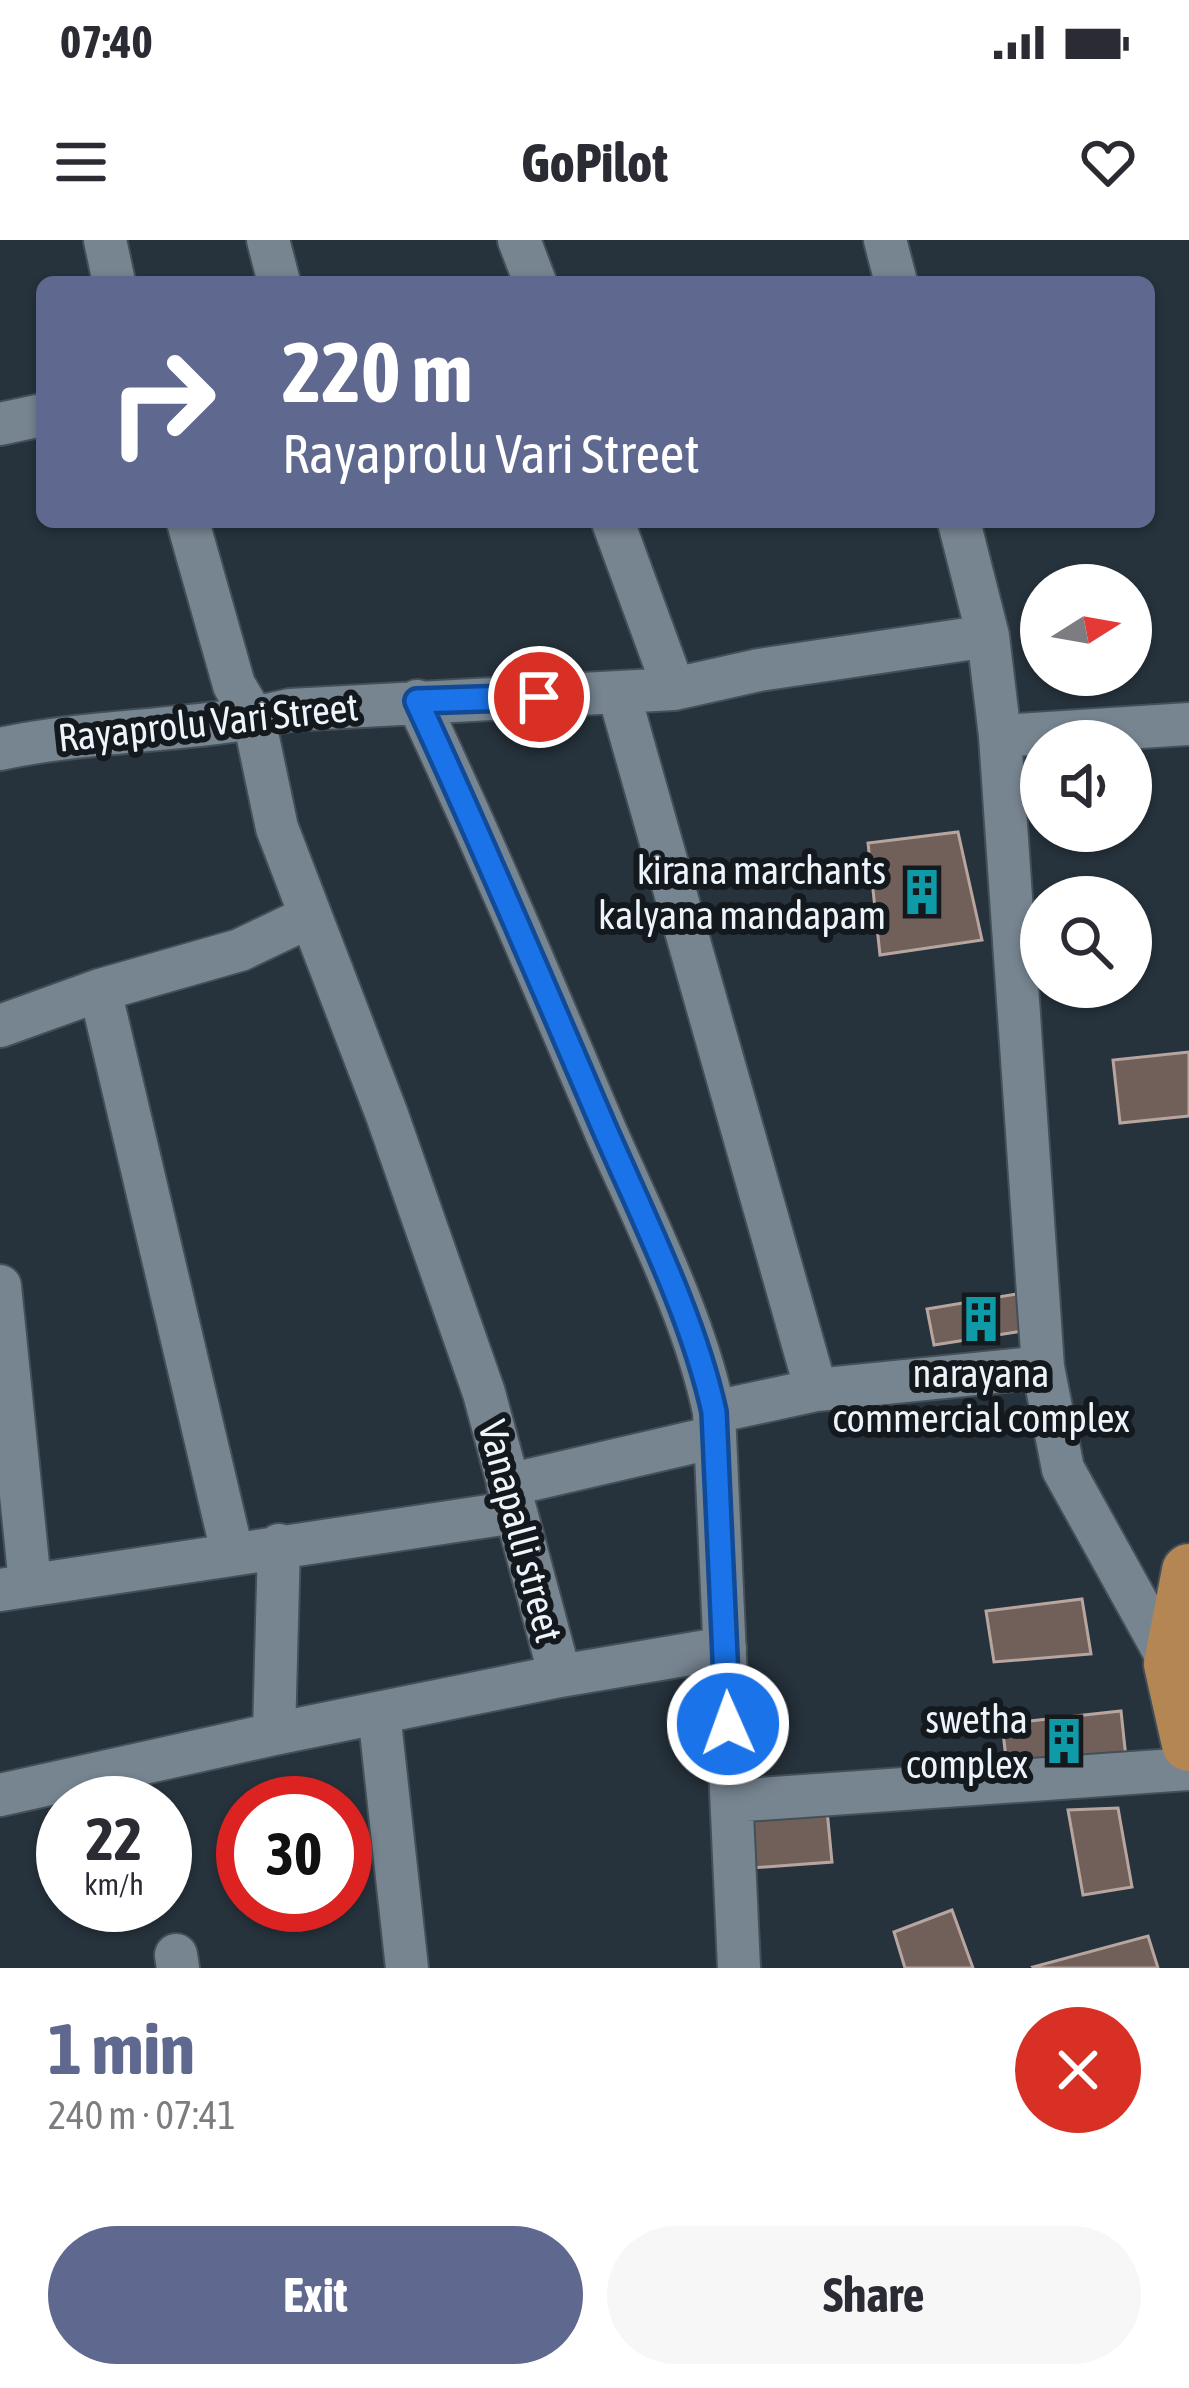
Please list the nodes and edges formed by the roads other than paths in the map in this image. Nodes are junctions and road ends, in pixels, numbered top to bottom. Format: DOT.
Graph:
graph roads {
  1 [pos="105,240"];
  2 [pos="268,240"];
  3 [pos="519,240"];
  4 [pos="885,240"];
  5 [pos="113,276"];
  6 [pos="277,276"];
  7 [pos="533,276"];
  8 [pos="894,276"];
  9 [pos="36,416"];
  10 [pos="0,424"];
  11 [pos="190,528"];
  12 [pos="615,528"];
  13 [pos="960,528"];
  14 [pos="988,635"];
  15 [pos="674,689"];
  16 [pos="620,694"];
  17 [pos="417,701"];
  18 [pos="254,719"];
  19 [pos="1189,724"];
  20 [pos="1000,736"];
  21 [pos="0,749"];
  22 [pos="309,916"];
  23 [pos="100,990"];
  24 [pos="0,1026"];
  25 [pos="0,1286"];
  26 [pos="1043,1367"];
  27 [pos="816,1390"];
  28 [pos="715,1424"];
  29 [pos="512,1499"];
  30 [pos="279,1545"];
  31 [pos="232,1552"];
  32 [pos="1189,1571"];
  33 [pos="15,1587"];
  34 [pos="725,1648"];
  35 [pos="1180,1671"];
  36 [pos="560,1676"];
  37 [pos="379,1713"];
  38 [pos="274,1734"];
  39 [pos="1189,1744"];
  40 [pos="1189,1769"];
  41 [pos="0,1795"];
  42 [pos="732,1801"];
  43 [pos="407,1968"];
  44 [pos="740,1968"];
  1 -- 5 [label="street"];
  2 -- 6 [label="street"];
  3 -- 7 [label="street"];
  4 -- 8 [label="street"];
  9 -- 10 [label="street"];
  11 -- 18 [label="street"];
  12 -- 15 [label="street"];
  13 -- 14 [label="street"];
  14 -- 15 [label="street, Rayaprolu Vari Street"];
  14 -- 20 [label="street"];
  15 -- 16 [label="street, Rayaprolu Vari Street"];
  16 -- 17 [label="street, Rayaprolu Vari Street"];
  16 -- 27 [label="street"];
  17 -- 18 [label="street, Rayaprolu Vari Street"];
  17 -- 28 [label="street"];
  18 -- 21 [label="street, Rayaprolu Vari Street"];
  18 -- 22 [label="street"];
  19 -- 20 [label="street"];
  20 -- 26 [label="street"];
  22 -- 23 [label="street"];
  22 -- 29 [label="street, Vanapalli street"];
  23 -- 24 [label="street"];
  23 -- 31 [label="street"];
  25 -- 33 [label="street"];
  26 -- 27 [label="street"];
  26 -- 35 [label="street"];
  27 -- 28 [label="street"];
  28 -- 29 [label="street"];
  28 -- 34 [label="street"];
  29 -- 30 [label="street"];
  29 -- 36 [label="street, Vanapalli street"];
  30 -- 31 [label="street"];
  30 -- 38 [label="street"];
  31 -- 33 [label="street"];
  32 -- 35 [label="main road"];
  34 -- 36 [label="street"];
  34 -- 42 [label="street"];
  35 -- 39 [label="main road"];
  36 -- 37 [label="street, Vanapalli street"];
  37 -- 38 [label="street, Vanapalli street"];
  37 -- 43 [label="street"];
  38 -- 41 [label="street, Vanapalli street"];
  40 -- 42 [label="street"];
  42 -- 44 [label="street"];
}
